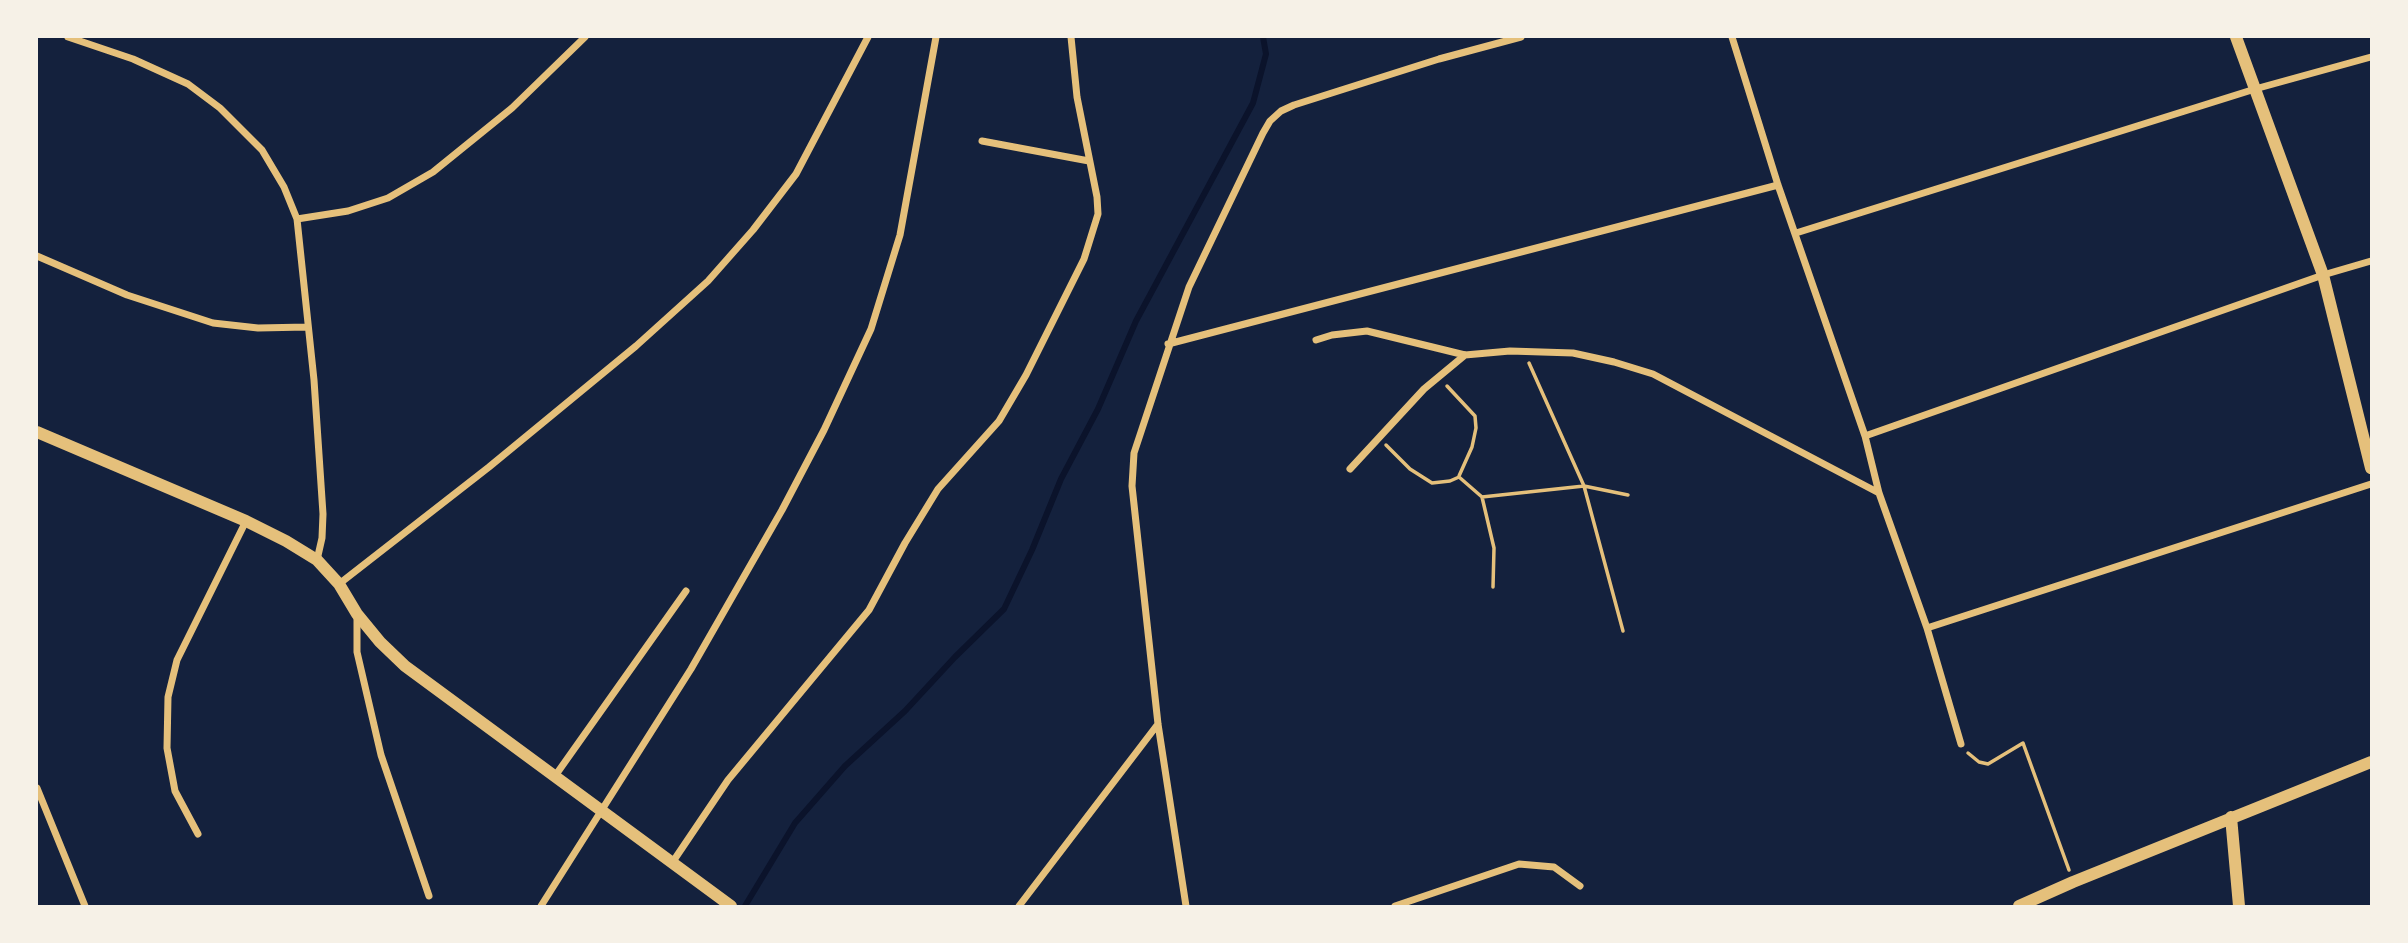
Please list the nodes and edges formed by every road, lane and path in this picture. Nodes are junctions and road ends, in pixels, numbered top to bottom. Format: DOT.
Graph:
graph roads {
  1 [pos="68,37"];
  2 [pos="585,37"];
  3 [pos="868,37"];
  4 [pos="936,37"];
  5 [pos="1071,37"];
  6 [pos="1521,37"];
  7 [pos="1733,37"];
  8 [pos="2236,37"];
  9 [pos="2371,57"];
  10 [pos="2255,89"];
  11 [pos="982,141"];
  12 [pos="1089,161"];
  13 [pos="1778,185"];
  14 [pos="297,219"];
  15 [pos="1796,233"];
  16 [pos="37,256"];
  17 [pos="2371,261"];
  18 [pos="2323,275"];
  19 [pos="307,327"];
  20 [pos="1316,340"];
  21 [pos="1168,344"];
  22 [pos="1524,351"];
  23 [pos="1465,355"];
  24 [pos="1438,377"];
  25 [pos="37,432"];
  26 [pos="1865,436"];
  27 [pos="1380,439"];
  28 [pos="2371,468"];
  29 [pos="1350,469"];
  30 [pos="1459,477"];
  31 [pos="2371,484"];
  32 [pos="1584,486"];
  33 [pos="1879,493"];
  34 [pos="1628,495"];
  35 [pos="1482,497"];
  36 [pos="246,521"];
  37 [pos="317,560"];
  38 [pos="339,584"];
  39 [pos="1493,587"];
  40 [pos="686,592"];
  41 [pos="357,614"];
  42 [pos="1927,628"];
  43 [pos="1623,631"];
  44 [pos="1157,724"];
  45 [pos="1961,744"];
  46 [pos="2371,762"];
  47 [pos="554,778"];
  48 [pos="37,788"];
  49 [pos="601,809"];
  50 [pos="2231,817"];
  51 [pos="198,834"];
  52 [pos="672,863"];
  53 [pos="2073,882"];
  54 [pos="1580,886"];
  55 [pos="429,896"];
  56 [pos="85,906"];
  57 [pos="541,906"];
  58 [pos="731,906"];
  59 [pos="1019,906"];
  60 [pos="1186,906"];
  61 [pos="1395,906"];
  62 [pos="2019,906"];
  63 [pos="2239,906"];
  1 -- 14 [label="street"];
  2 -- 14 [label="street"];
  3 -- 38 [label="street"];
  4 -- 49 [label="street"];
  5 -- 12 [label="street"];
  6 -- 21 [label="street"];
  7 -- 13 [label="street"];
  8 -- 10 [label="street"];
  9 -- 10 [label="street"];
  10 -- 15 [label="street"];
  10 -- 18 [label="street"];
  11 -- 12 [label="street"];
  12 -- 52 [label="street"];
  13 -- 15 [label="street"];
  13 -- 21 [label="street"];
  14 -- 19 [label="street"];
  15 -- 26 [label="street"];
  16 -- 19 [label="street"];
  17 -- 18 [label="street"];
  18 -- 26 [label="street"];
  18 -- 28 [label="street"];
  19 -- 37 [label="street"];
  20 -- 23 [label="street"];
  21 -- 44 [label="street"];
  22 -- 23 [label="street"];
  22 -- 32 [label="path"];
  22 -- 33 [label="street"];
  23 -- 24 [label="street"];
  24 -- 27 [label="street"];
  24 -- 30 [label="path"];
  25 -- 36 [label="street"];
  26 -- 33 [label="street"];
  27 -- 29 [label="street"];
  27 -- 30 [label="path"];
  30 -- 35 [label="path"];
  31 -- 42 [label="street"];
  32 -- 34 [label="path"];
  32 -- 35 [label="path"];
  32 -- 43 [label="path"];
  33 -- 42 [label="street"];
  35 -- 39 [label="path"];
  36 -- 37 [label="street"];
  36 -- 51 [label="street"];
  37 -- 38 [label="street"];
  38 -- 41 [label="street"];
  40 -- 47 [label="street"];
  41 -- 47 [label="street"];
  41 -- 55 [label="street"];
  42 -- 45 [label="street"];
  44 -- 59 [label="street"];
  44 -- 60 [label="street"];
  45 -- 53 [label="path"];
  46 -- 50 [label="street"];
  47 -- 49 [label="street"];
  48 -- 56 [label="street"];
  49 -- 52 [label="street"];
  49 -- 57 [label="street"];
  50 -- 53 [label="street"];
  50 -- 63 [label="street"];
  52 -- 58 [label="street"];
  53 -- 62 [label="street"];
  54 -- 61 [label="street"];
}
